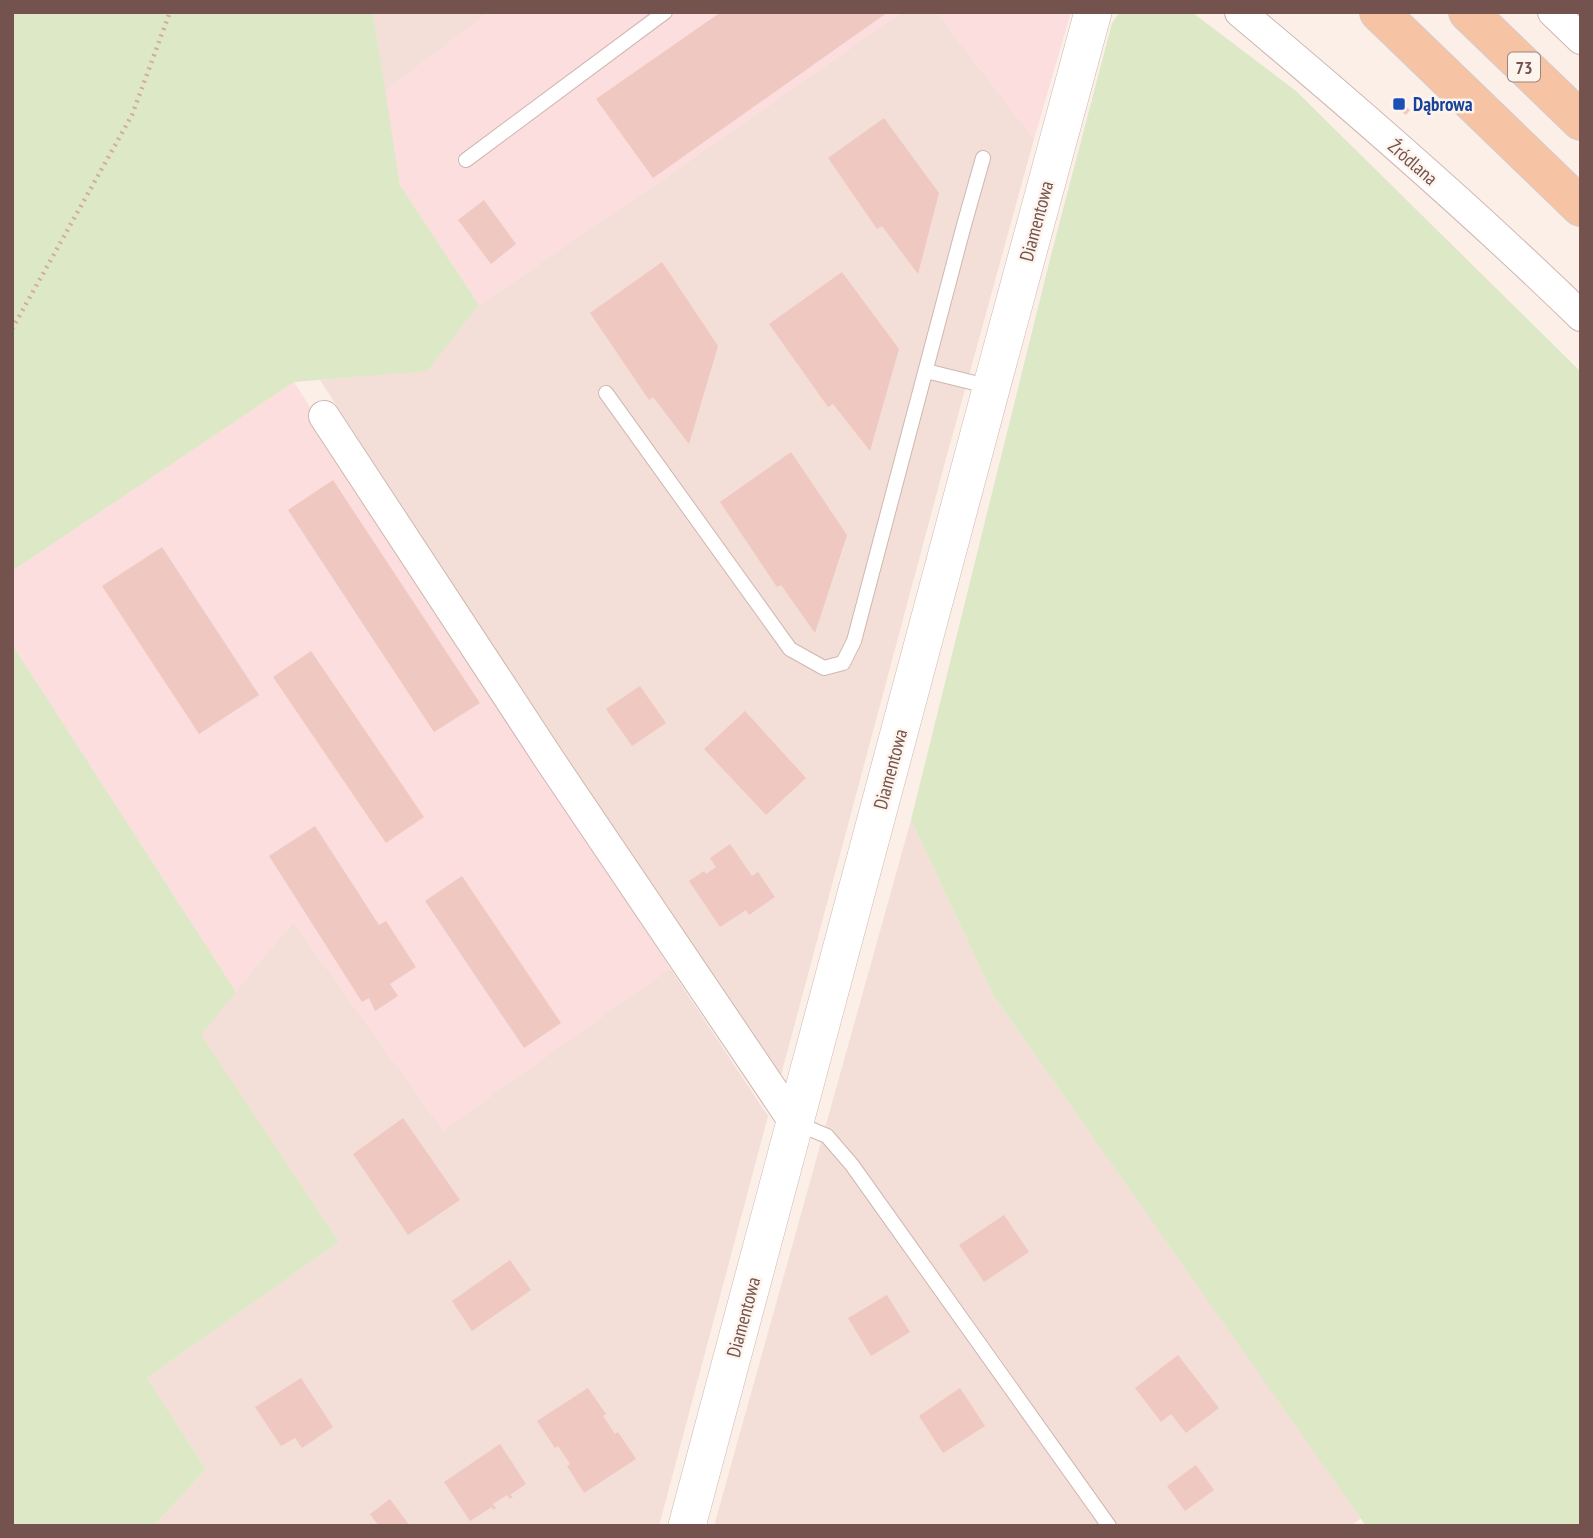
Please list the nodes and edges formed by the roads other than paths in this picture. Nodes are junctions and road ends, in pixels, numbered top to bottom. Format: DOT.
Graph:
graph roads {
  1 [pos="665,12"];
  2 [pos="1093,12"];
  3 [pos="1240,12"];
  4 [pos="1379,12"];
  5 [pos="1468,12"];
  6 [pos="1553,12"];
  7 [pos="1581,39"];
  8 [pos="1581,121"];
  9 [pos="983,158"];
  10 [pos="466,160"];
  11 [pos="1581,207"];
  12 [pos="1581,316"];
  13 [pos="926,371"];
  14 [pos="991,387"];
  15 [pos="606,393"];
  16 [pos="324,416"];
  17 [pos="794,1122"];
  18 [pos="687,1526"];
  19 [pos="1109,1526"];
  1 -- 10 [label="lane"];
  2 -- 14 [label="street, Diamentowa"];
  3 -- 12 [label="street, Źródlana"];
  4 -- 11 [label="main road"];
  5 -- 8 [label="main road, 73"];
  6 -- 7 [label="street"];
  9 -- 13 [label="lane"];
  13 -- 14 [label="lane"];
  13 -- 15 [label="lane"];
  14 -- 17 [label="street, Diamentowa"];
  16 -- 17 [label="street"];
  17 -- 18 [label="street, Diamentowa"];
  17 -- 19 [label="lane"];
}
